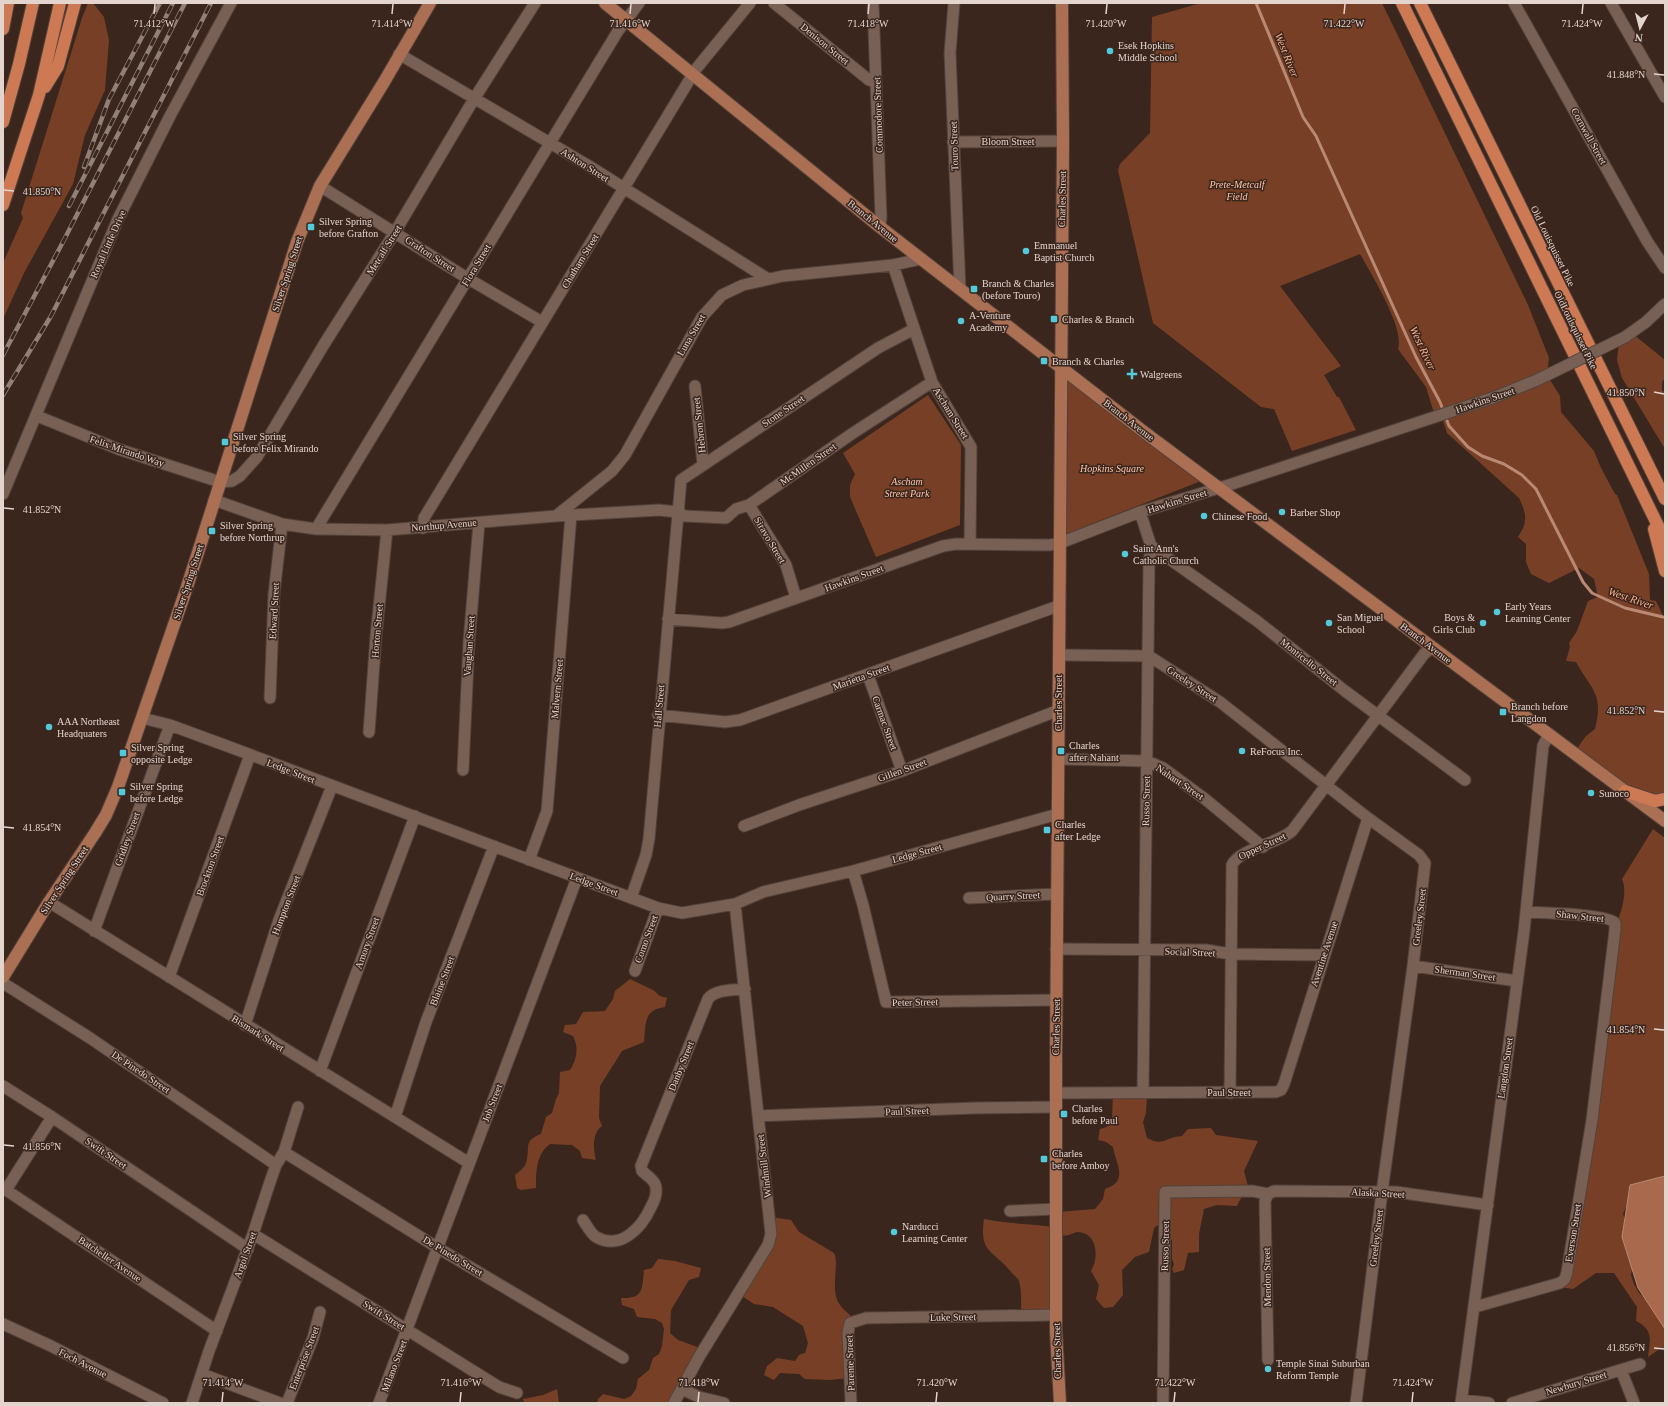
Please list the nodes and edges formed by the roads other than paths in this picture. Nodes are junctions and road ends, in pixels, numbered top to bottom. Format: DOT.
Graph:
graph roads {
  1 [pos="8,3"];
  2 [pos="33,3"];
  3 [pos="60,3"];
  4 [pos="75,3"];
  5 [pos="231,3"];
  6 [pos="430,3"];
  7 [pos="535,3"];
  8 [pos="605,3"];
  9 [pos="638,3"];
  10 [pos="750,3"];
  11 [pos="774,3"];
  12 [pos="873,3"];
  13 [pos="954,3"];
  14 [pos="1062,3"];
  15 [pos="1402,3"];
  16 [pos="1420,3"];
  17 [pos="1514,3"];
  18 [pos="1612,3"];
  19 [pos="626,20"];
  20 [pos="3,29"];
  21 [pos="399,54"];
  22 [pos="693,75"];
  23 [pos="876,82"];
  24 [pos="1665,97"];
  25 [pos="474,99"];
  26 [pos="37,102"];
  27 [pos="3,122"];
  28 [pos="1063,141"];
  29 [pos="953,142"];
  30 [pos="550,144"];
  31 [pos="320,186"];
  32 [pos="624,189"];
  33 [pos="3,205"];
  34 [pos="880,227"];
  35 [pos="395,232"];
  36 [pos="921,259"];
  37 [pos="893,265"];
  38 [pos="1665,268"];
  39 [pos="467,278"];
  40 [pos="768,279"];
  41 [pos="960,288"];
  42 [pos="1665,304"];
  43 [pos="542,322"];
  44 [pos="914,330"];
  45 [pos="1060,368"];
  46 [pos="932,382"];
  47 [pos="695,386"];
  48 [pos="36,416"];
  49 [pos="703,465"];
  50 [pos="220,482"];
  51 [pos="1219,488"];
  52 [pos="3,494"];
  53 [pos="1645,497"];
  54 [pos="214,500"];
  55 [pos="1665,500"];
  56 [pos="749,505"];
  57 [pos="677,512"];
  58 [pos="1140,512"];
  59 [pos="571,515"];
  60 [pos="556,516"];
  61 [pos="479,523"];
  62 [pos="282,524"];
  63 [pos="423,528"];
  64 [pos="316,529"];
  65 [pos="386,530"];
  66 [pos="1665,540"];
  67 [pos="1060,543"];
  68 [pos="970,544"];
  69 [pos="1151,546"];
  70 [pos="1665,571"];
  71 [pos="796,598"];
  72 [pos="1058,606"];
  73 [pos="668,619"];
  74 [pos="1432,647"];
  75 [pos="1058,656"];
  76 [pos="1149,656"];
  77 [pos="868,675"];
  78 [pos="270,698"];
  79 [pos="1059,710"];
  80 [pos="658,715"];
  81 [pos="1379,716"];
  82 [pos="142,718"];
  83 [pos="170,725"];
  84 [pos="369,732"];
  85 [pos="1548,734"];
  86 [pos="250,755"];
  87 [pos="1058,759"];
  88 [pos="1147,761"];
  89 [pos="463,770"];
  90 [pos="902,771"];
  91 [pos="1465,780"];
  92 [pos="1326,785"];
  93 [pos="332,786"];
  94 [pos="1625,791"];
  95 [pos="1665,799"];
  96 [pos="1058,814"];
  97 [pos="415,816"];
  98 [pos="1368,818"];
  99 [pos="1665,821"];
  100 [pos="744,826"];
  101 [pos="494,846"];
  102 [pos="1263,847"];
  103 [pos="529,860"];
  104 [pos="853,871"];
  105 [pos="577,878"];
  106 [pos="1057,894"];
  107 [pos="631,898"];
  108 [pos="969,898"];
  109 [pos="49,902"];
  110 [pos="736,904"];
  111 [pos="658,908"];
  112 [pos="1526,912"];
  113 [pos="94,931"];
  114 [pos="1056,949"];
  115 [pos="1144,951"];
  116 [pos="1231,954"];
  117 [pos="1324,954"];
  118 [pos="1413,966"];
  119 [pos="635,971"];
  120 [pos="3,977"];
  121 [pos="169,977"];
  122 [pos="1517,981"];
  123 [pos="3,983"];
  124 [pos="745,989"];
  125 [pos="1057,1000"];
  126 [pos="245,1025"];
  127 [pos="320,1071"];
  128 [pos="3,1086"];
  129 [pos="1281,1090"];
  130 [pos="1143,1092"];
  131 [pos="1056,1093"];
  132 [pos="1230,1093"];
  133 [pos="1595,1094"];
  134 [pos="298,1107"];
  135 [pos="1056,1107"];
  136 [pos="758,1116"];
  137 [pos="52,1117"];
  138 [pos="395,1117"];
  139 [pos="284,1152"];
  140 [pos="469,1163"];
  141 [pos="276,1165"];
  142 [pos="5,1189"];
  143 [pos="1382,1192"];
  144 [pos="1268,1194"];
  145 [pos="1488,1205"];
  146 [pos="1056,1209"];
  147 [pos="1010,1211"];
  148 [pos="583,1220"];
  149 [pos="253,1234"];
  150 [pos="438,1248"];
  151 [pos="248,1249"];
  152 [pos="1475,1307"];
  153 [pos="320,1312"];
  154 [pos="1056,1315"];
  155 [pos="850,1323"];
  156 [pos="3,1324"];
  157 [pos="408,1329"];
  158 [pos="217,1331"];
  159 [pos="623,1358"];
  160 [pos="1268,1360"];
  161 [pos="1640,1364"];
  162 [pos="1621,1370"];
  163 [pos="202,1374"];
  164 [pos="682,1389"];
  165 [pos="517,1392"];
  166 [pos="1462,1401"];
  167 [pos="163,1403"];
  168 [pos="192,1403"];
  169 [pos="280,1403"];
  170 [pos="287,1403"];
  171 [pos="379,1403"];
  172 [pos="674,1403"];
  173 [pos="724,1403"];
  174 [pos="851,1403"];
  175 [pos="1060,1403"];
  176 [pos="1163,1403"];
  177 [pos="1356,1403"];
  178 [pos="1489,1403"];
  179 [pos="1512,1403"];
  180 [pos="1634,1403"];
  1 -- 20 [label="highway"];
  2 -- 27 [label="highway"];
  3 -- 26 [label="highway"];
  4 -- 26 [label="highway"];
  5 -- 48 [label="street, Royal Little Drive"];
  6 -- 21 [label="main road, Silver Spring Street"];
  7 -- 25 [label="street, Metcalf Street"];
  8 -- 19 [label="main road, Branch Avenue"];
  9 -- 19 [label="street, Flora Street"];
  10 -- 22 [label="street, Chatham Street"];
  11 -- 23 [label="street, Denison Street"];
  12 -- 23 [label="street, Commodore Street"];
  13 -- 29 [label="street, Touro Street"];
  14 -- 28 [label="main road, Charles Street"];
  15 -- 53 [label="highway, OldLouisquisset Pike"];
  16 -- 55 [label="highway, Old Louisquisset Pike"];
  17 -- 38 [label="street, Cornwall Street"];
  18 -- 24 [label="street"];
  19 -- 22 [label="main road, Branch Avenue"];
  19 -- 30 [label="street, Flora Street"];
  21 -- 25 [label="street, Ashton Street"];
  21 -- 31 [label="main road, Silver Spring Street"];
  22 -- 32 [label="street, Chatham Street"];
  22 -- 34 [label="main road, Branch Avenue"];
  23 -- 34 [label="street, Commodore Street"];
  25 -- 30 [label="street, Ashton Street"];
  25 -- 35 [label="street, Metcalf Street"];
  26 -- 33 [label="highway"];
  28 -- 29 [label="street, Bloom Street"];
  28 -- 45 [label="main road, Charles Street"];
  29 -- 41 [label="street, Touro Street"];
  30 -- 32 [label="street, Ashton Street"];
  30 -- 39 [label="street, Flora Street"];
  31 -- 35 [label="street, Grafton Street"];
  31 -- 50 [label="main road, Silver Spring Street"];
  32 -- 40 [label="street, Ashton Street"];
  32 -- 43 [label="street, Chatham Street"];
  34 -- 36 [label="main road, Branch Avenue"];
  35 -- 39 [label="street, Grafton Street"];
  35 -- 50 [label="street, Metcalf Street"];
  36 -- 37 [label="street, Luna Street"];
  36 -- 41 [label="main road, Branch Avenue"];
  37 -- 40 [label="street, Luna Street"];
  37 -- 44 [label="street, Ascham Street"];
  39 -- 43 [label="street, Grafton Street"];
  39 -- 64 [label="street, Flora Street"];
  40 -- 60 [label="street, Luna Street"];
  41 -- 45 [label="main road, Branch Avenue"];
  42 -- 51 [label="street, Hawkins Street, bridge"];
  43 -- 63 [label="street, Chatham Street"];
  44 -- 46 [label="street, Ascham Street"];
  44 -- 49 [label="street, Stone Street"];
  45 -- 51 [label="main road, Branch Avenue"];
  45 -- 67 [label="main road, Charles Street"];
  46 -- 56 [label="street, McMillen Street"];
  46 -- 68 [label="street, Ascham Street"];
  47 -- 49 [label="street, Hebron Street"];
  48 -- 50 [label="street, Felix Mirando Way"];
  48 -- 52 [label="street, Royal Little Drive"];
  49 -- 57 [label="street, Stone Street"];
  50 -- 54 [label="main road, Silver Spring Street"];
  51 -- 58 [label="street, Hawkins Street"];
  51 -- 74 [label="main road, Branch Avenue"];
  53 -- 66 [label="highway"];
  53 -- 70 [label="highway"];
  54 -- 62 [label="street, Northup Avenue"];
  54 -- 82 [label="main road, Silver Spring Street"];
  56 -- 57 [label="street, McMillen Street"];
  56 -- 71 [label="street, Siravo Street"];
  57 -- 59 [label="street, Northup Avenue"];
  57 -- 73 [label="street, Hall Street"];
  58 -- 67 [label="street, Hawkins Street"];
  58 -- 69 [label="street, Russo Street"];
  59 -- 60 [label="street, Northup Avenue"];
  59 -- 103 [label="street, Malvern Street"];
  60 -- 61 [label="street, Northup Avenue"];
  61 -- 63 [label="street, Northup Avenue"];
  61 -- 89 [label="street, Vaughan Street"];
  62 -- 64 [label="street, Northup Avenue"];
  62 -- 78 [label="street, Edward Street"];
  63 -- 65 [label="street, Northup Avenue"];
  64 -- 65 [label="street, Northup Avenue"];
  65 -- 84 [label="street, Horton Street"];
  67 -- 68 [label="street, Hawkins Street"];
  67 -- 72 [label="main road, Charles Street"];
  68 -- 71 [label="street, Hawkins Street"];
  69 -- 76 [label="street, Russo Street"];
  69 -- 81 [label="street, Monticello Street"];
  71 -- 73 [label="street, Hawkins Street"];
  72 -- 75 [label="main road, Charles Street"];
  72 -- 77 [label="street, Marietta Street"];
  73 -- 80 [label="street, Hall Street"];
  74 -- 81 [label="street, Opper Street"];
  74 -- 85 [label="main road, Branch Avenue"];
  75 -- 76 [label="street"];
  75 -- 79 [label="main road, Charles Street"];
  76 -- 88 [label="street, Russo Street"];
  76 -- 92 [label="street, Greeley Street"];
  77 -- 80 [label="street, Marietta Street"];
  77 -- 90 [label="street, Carmac Street"];
  79 -- 87 [label="main road, Charles Street"];
  79 -- 90 [label="street, Gillen Street"];
  80 -- 107 [label="street, Hall Street"];
  81 -- 91 [label="street, Monticello Street"];
  81 -- 92 [label="street, Opper Street"];
  82 -- 83 [label="street, Ledge Street"];
  82 -- 109 [label="main road, Silver Spring Street"];
  83 -- 86 [label="street, Ledge Street"];
  83 -- 113 [label="street, Gridley Street"];
  85 -- 94 [label="main road, Branch Avenue"];
  85 -- 112 [label="street, Langdon Street"];
  86 -- 93 [label="street, Ledge Street"];
  86 -- 121 [label="street, Brockton Street"];
  87 -- 88 [label="street, Nahant Street"];
  87 -- 96 [label="main road, Charles Street"];
  88 -- 102 [label="street, Nahant Street"];
  88 -- 115 [label="street, Russo Street"];
  90 -- 100 [label="street, Gillen Street"];
  92 -- 98 [label="street, Greeley Street"];
  92 -- 102 [label="street, Opper Street"];
  93 -- 97 [label="street, Ledge Street"];
  93 -- 126 [label="street, Hampton Street"];
  94 -- 95 [label="highway"];
  94 -- 99 [label="main road, Branch Avenue"];
  96 -- 104 [label="street, Ledge Street"];
  96 -- 106 [label="main road, Charles Street"];
  97 -- 101 [label="street, Ledge Street"];
  97 -- 127 [label="street, Amory Street"];
  98 -- 117 [label="street, Aventine Avenue"];
  98 -- 118 [label="street, Greeley Street"];
  101 -- 103 [label="street, Ledge Street"];
  101 -- 138 [label="street, Blaine Street"];
  102 -- 116 [label="street, Opper Street"];
  103 -- 105 [label="street, Ledge Street"];
  104 -- 110 [label="street, Ledge Street"];
  104 -- 125 [label="street, Peter Street"];
  105 -- 107 [label="street, Ledge Street"];
  105 -- 140 [label="street, Job Street"];
  106 -- 108 [label="street, Quarry Street"];
  106 -- 114 [label="main road, Charles Street"];
  107 -- 111 [label="street, Ledge Street"];
  109 -- 113 [label="street, Bismark Street"];
  109 -- 120 [label="main road, Silver Spring Street"];
  110 -- 111 [label="street, Ledge Street"];
  110 -- 124 [label="street, Windmill Street"];
  111 -- 119 [label="street, Como Street"];
  112 -- 122 [label="street, Langdon Street"];
  112 -- 133 [label="street, Shaw Street"];
  113 -- 121 [label="street, Bismark Street"];
  114 -- 115 [label="street, Social Street"];
  114 -- 125 [label="main road, Charles Street"];
  115 -- 116 [label="street, Social Street"];
  115 -- 130 [label="street, Russo Street"];
  116 -- 117 [label="street, Social Street"];
  116 -- 132 [label="street, Opper Street"];
  117 -- 129 [label="street, Aventine Avenue"];
  118 -- 122 [label="street, Sherman Street"];
  118 -- 143 [label="street, Greeley Street"];
  121 -- 126 [label="street, Bismark Street"];
  122 -- 145 [label="street, Langdon Street"];
  123 -- 141 [label="street, De Pinedo Street"];
  124 -- 136 [label="street, Windmill Street"];
  124 -- 148 [label="street, Danby Street"];
  125 -- 131 [label="main road, Charles Street"];
  126 -- 127 [label="street, Bismark Street"];
  127 -- 138 [label="street, Bismark Street"];
  128 -- 137 [label="street, Swift Street"];
  129 -- 132 [label="street, Paul Street"];
  130 -- 131 [label="street, Paul Street"];
  130 -- 132 [label="street, Paul Street"];
  131 -- 135 [label="main road, Charles Street"];
  133 -- 152 [label="street, Everson Street"];
  134 -- 139 [label="street, Argol Street"];
  135 -- 136 [label="street, Paul Street"];
  135 -- 146 [label="main road, Charles Street"];
  136 -- 164 [label="street, Windmill Street"];
  137 -- 142 [label="street"];
  137 -- 151 [label="street, Swift Street"];
  138 -- 140 [label="street, Bismark Street"];
  139 -- 141 [label="street, Argol Street"];
  139 -- 150 [label="street, De Pinedo Street"];
  140 -- 150 [label="street, Job Street"];
  141 -- 149 [label="street, Argol Street"];
  142 -- 158 [label="street, Batcheller Avenue"];
  143 -- 144 [label="street, Alaska Street"];
  143 -- 145 [label="street, Alaska Street"];
  143 -- 177 [label="street, Greeley Street"];
  144 -- 160 [label="street, Mendon Street"];
  144 -- 176 [label="street, Russo Street"];
  145 -- 152 [label="street, Langdon Street"];
  146 -- 147 [label="street"];
  146 -- 154 [label="main road, Charles Street"];
  149 -- 151 [label="street, Argol Street"];
  149 -- 157 [label="street, Swift Street"];
  150 -- 157 [label="street, Job Street"];
  150 -- 159 [label="street, De Pinedo Street"];
  151 -- 158 [label="street, Argol Street"];
  152 -- 166 [label="street, Langdon Street"];
  153 -- 170 [label="street, Enterprise Street"];
  154 -- 155 [label="street, Luke Street"];
  154 -- 175 [label="main road, Charles Street"];
  155 -- 174 [label="street, Parente Street"];
  156 -- 167 [label="street, Foch Avenue"];
  157 -- 165 [label="street, Swift Street"];
  157 -- 171 [label="street, Milano Street"];
  158 -- 163 [label="street, Argol Street"];
  161 -- 162 [label="street, Newbury Street"];
  162 -- 179 [label="street, Newbury Street"];
  162 -- 180 [label="street"];
  163 -- 168 [label="street, Argol Street"];
  163 -- 169 [label="street"];
  164 -- 172 [label="street, Windmill Street"];
  164 -- 173 [label="street"];
  166 -- 178 [label="street"];
}
